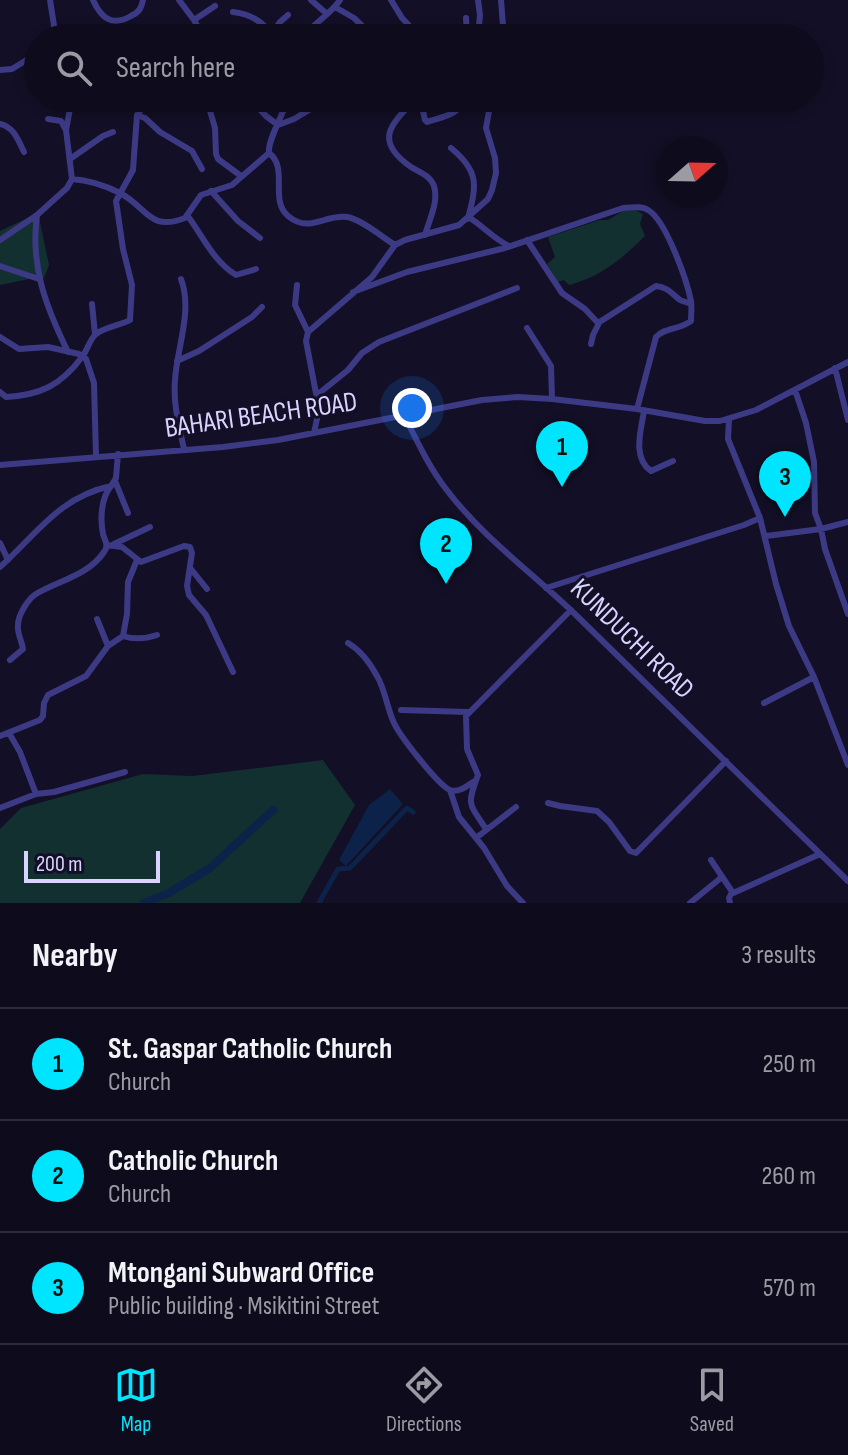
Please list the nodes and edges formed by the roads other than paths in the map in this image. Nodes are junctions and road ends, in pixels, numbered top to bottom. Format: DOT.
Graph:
graph roads {
  1 [pos="50,0"];
  2 [pos="93,0"];
  3 [pos="143,0"];
  4 [pos="179,0"];
  5 [pos="311,0"];
  6 [pos="340,0"];
  7 [pos="391,0"];
  8 [pos="478,0"];
  9 [pos="501,0"];
  10 [pos="215,6"];
  11 [pos="335,7"];
  12 [pos="233,12"];
  13 [pos="327,14"];
  14 [pos="288,15"];
  15 [pos="466,18"];
  16 [pos="194,20"];
  17 [pos="54,24"];
  18 [pos="195,24"];
  19 [pos="263,24"];
  20 [pos="279,24"];
  21 [pos="316,24"];
  22 [pos="360,24"];
  23 [pos="408,24"];
  24 [pos="466,24"];
  25 [pos="479,24"];
  26 [pos="503,24"];
  27 [pos="24,62"];
  28 [pos="0,70"];
  29 [pos="69,112"];
  30 [pos="139,112"];
  31 [pos="210,112"];
  32 [pos="262,112"];
  33 [pos="283,112"];
  34 [pos="306,112"];
  35 [pos="403,112"];
  36 [pos="422,112"];
  37 [pos="456,112"];
  38 [pos="489,112"];
  39 [pos="137,115"];
  40 [pos="48,119"];
  41 [pos="0,124"];
  42 [pos="278,125"];
  43 [pos="66,130"];
  44 [pos="113,132"];
  45 [pos="451,148"];
  46 [pos="24,152"];
  47 [pos="269,153"];
  48 [pos="70,159"];
  49 [pos="202,169"];
  50 [pos="241,176"];
  51 [pos="72,179"];
  52 [pos="211,191"];
  53 [pos="121,194"];
  54 [pos="37,215"];
  55 [pos="187,215"];
  56 [pos="467,219"];
  57 [pos="425,235"];
  58 [pos="260,238"];
  59 [pos="0,240"];
  60 [pos="527,240"];
  61 [pos="395,245"];
  62 [pos="509,246"];
  63 [pos="0,266"];
  64 [pos="256,269"];
  65 [pos="39,279"];
  66 [pos="181,279"];
  67 [pos="297,285"];
  68 [pos="517,288"];
  69 [pos="353,292"];
  70 [pos="92,304"];
  71 [pos="691,304"];
  72 [pos="262,307"];
  73 [pos="599,323"];
  74 [pos="527,328"];
  75 [pos="308,332"];
  76 [pos="95,334"];
  77 [pos="0,337"];
  78 [pos="591,344"];
  79 [pos="68,352"];
  80 [pos="83,356"];
  81 [pos="177,361"];
  82 [pos="848,362"];
  83 [pos="835,368"];
  84 [pos="795,390"];
  85 [pos="0,392"];
  86 [pos="317,395"];
  87 [pos="552,399"];
  88 [pos="640,410"];
  89 [pos="404,415"];
  90 [pos="729,419"];
  91 [pos="848,420"];
  92 [pos="314,433"];
  93 [pos="184,449"];
  94 [pos="118,454"];
  95 [pos="96,456"];
  96 [pos="673,461"];
  97 [pos="0,465"];
  98 [pos="113,484"];
  99 [pos="128,513"];
  100 [pos="760,518"];
  101 [pos="848,522"];
  102 [pos="150,527"];
  103 [pos="821,529"];
  104 [pos="766,536"];
  105 [pos="0,543"];
  106 [pos="111,544"];
  107 [pos="8,560"];
  108 [pos="137,560"];
  109 [pos="0,567"];
  110 [pos="191,569"];
  111 [pos="546,588"];
  112 [pos="207,589"];
  113 [pos="571,610"];
  114 [pos="848,614"];
  115 [pos="97,619"];
  116 [pos="157,635"];
  117 [pos="123,636"];
  118 [pos="348,643"];
  119 [pos="108,646"];
  120 [pos="10,660"];
  121 [pos="233,672"];
  122 [pos="814,677"];
  123 [pos="764,703"];
  124 [pos="401,710"];
  125 [pos="468,712"];
  126 [pos="9,733"];
  127 [pos="0,736"];
  128 [pos="726,761"];
  129 [pos="848,765"];
  130 [pos="125,772"];
  131 [pos="476,780"];
  132 [pos="450,790"];
  133 [pos="36,794"];
  134 [pos="548,803"];
  135 [pos="516,807"];
  136 [pos="0,808"];
  137 [pos="486,829"];
  138 [pos="476,838"];
  139 [pos="820,854"];
  140 [pos="711,860"];
  141 [pos="722,877"];
  142 [pos="848,881"];
  143 [pos="733,893"];
  144 [pos="523,903"];
  145 [pos="690,903"];
  146 [pos="730,903"];
  1 -- 17 [label="street"];
  2 -- 3 [label="street"];
  4 -- 16 [label="street"];
  5 -- 13 [label="street"];
  6 -- 11 [label="street"];
  7 -- 23 [label="street"];
  8 -- 25 [label="street"];
  9 -- 26 [label="street"];
  10 -- 16 [label="street"];
  11 -- 13 [label="street"];
  11 -- 22 [label="street"];
  12 -- 19 [label="street"];
  13 -- 21 [label="street"];
  14 -- 20 [label="street"];
  15 -- 24 [label="street"];
  16 -- 18 [label="street"];
  27 -- 28 [label="street"];
  29 -- 43 [label="street"];
  30 -- 39 [label="street"];
  31 -- 50 [label="street"];
  32 -- 42 [label="street"];
  33 -- 42 [label="street"];
  34 -- 42 [label="street"];
  35 -- 57 [label="street"];
  36 -- 37 [label="street"];
  38 -- 56 [label="street"];
  39 -- 49 [label="street"];
  39 -- 53 [label="street"];
  40 -- 43 [label="street"];
  41 -- 46 [label="street"];
  42 -- 47 [label="street"];
  43 -- 48 [label="street"];
  44 -- 48 [label="street"];
  45 -- 56 [label="street"];
  47 -- 50 [label="street"];
  47 -- 61 [label="street"];
  48 -- 51 [label="street"];
  50 -- 52 [label="street"];
  51 -- 53 [label="street"];
  51 -- 54 [label="street"];
  52 -- 55 [label="street"];
  52 -- 58 [label="street"];
  53 -- 55 [label="street"];
  53 -- 76 [label="street"];
  54 -- 59 [label="street"];
  54 -- 65 [label="street"];
  55 -- 64 [label="street"];
  56 -- 57 [label="street"];
  56 -- 62 [label="street"];
  57 -- 61 [label="street"];
  60 -- 62 [label="street"];
  60 -- 71 [label="street"];
  60 -- 73 [label="street"];
  61 -- 69 [label="street"];
  62 -- 69 [label="street"];
  63 -- 65 [label="street"];
  65 -- 79 [label="street"];
  66 -- 81 [label="street"];
  67 -- 75 [label="street"];
  68 -- 86 [label="street"];
  69 -- 75 [label="street"];
  70 -- 76 [label="street"];
  71 -- 73 [label="street"];
  71 -- 88 [label="street"];
  72 -- 81 [label="street"];
  73 -- 78 [label="street"];
  74 -- 87 [label="street"];
  75 -- 86 [label="street"];
  76 -- 80 [label="street"];
  77 -- 79 [label="street"];
  79 -- 80 [label="street"];
  80 -- 85 [label="street"];
  80 -- 95 [label="street"];
  81 -- 93 [label="street"];
  82 -- 83 [label="street, BAHARI BEACH ROAD"];
  83 -- 84 [label="street, BAHARI BEACH ROAD"];
  83 -- 91 [label="street"];
  84 -- 90 [label="street, BAHARI BEACH ROAD"];
  84 -- 103 [label="street"];
  86 -- 92 [label="street"];
  87 -- 88 [label="street, BAHARI BEACH ROAD"];
  87 -- 89 [label="street, BAHARI BEACH ROAD"];
  88 -- 90 [label="street, BAHARI BEACH ROAD"];
  88 -- 96 [label="street"];
  89 -- 92 [label="street, BAHARI BEACH ROAD"];
  89 -- 111 [label="street, KUNDUCHI ROAD"];
  90 -- 100 [label="street"];
  92 -- 93 [label="street, BAHARI BEACH ROAD"];
  93 -- 94 [label="street, BAHARI BEACH ROAD"];
  94 -- 95 [label="street, BAHARI BEACH ROAD"];
  94 -- 98 [label="street"];
  95 -- 97 [label="street, BAHARI BEACH ROAD"];
  98 -- 99 [label="street"];
  98 -- 106 [label="street"];
  98 -- 107 [label="street"];
  100 -- 104 [label="street"];
  100 -- 111 [label="street"];
  101 -- 103 [label="street"];
  102 -- 106 [label="street"];
  103 -- 104 [label="street"];
  103 -- 114 [label="street"];
  104 -- 122 [label="street"];
  105 -- 107 [label="street"];
  106 -- 108 [label="street"];
  106 -- 120 [label="street"];
  107 -- 109 [label="street"];
  108 -- 110 [label="street"];
  108 -- 117 [label="street"];
  110 -- 112 [label="street"];
  110 -- 121 [label="street"];
  111 -- 113 [label="street, KUNDUCHI ROAD"];
  113 -- 125 [label="street"];
  113 -- 128 [label="street, KUNDUCHI ROAD"];
  115 -- 119 [label="street"];
  116 -- 117 [label="street"];
  117 -- 119 [label="street"];
  118 -- 132 [label="street"];
  119 -- 126 [label="street"];
  122 -- 123 [label="street"];
  122 -- 129 [label="street"];
  124 -- 125 [label="street"];
  125 -- 131 [label="street"];
  126 -- 127 [label="street"];
  126 -- 133 [label="street"];
  128 -- 134 [label="street"];
  128 -- 139 [label="street, KUNDUCHI ROAD"];
  130 -- 133 [label="street"];
  131 -- 132 [label="street"];
  131 -- 137 [label="street"];
  132 -- 138 [label="street"];
  133 -- 136 [label="street"];
  135 -- 137 [label="street"];
  137 -- 138 [label="street"];
  138 -- 144 [label="street"];
  139 -- 142 [label="street, KUNDUCHI ROAD"];
  139 -- 143 [label="street"];
  140 -- 141 [label="street"];
  141 -- 143 [label="street"];
  141 -- 145 [label="street"];
  143 -- 146 [label="street"];
}
